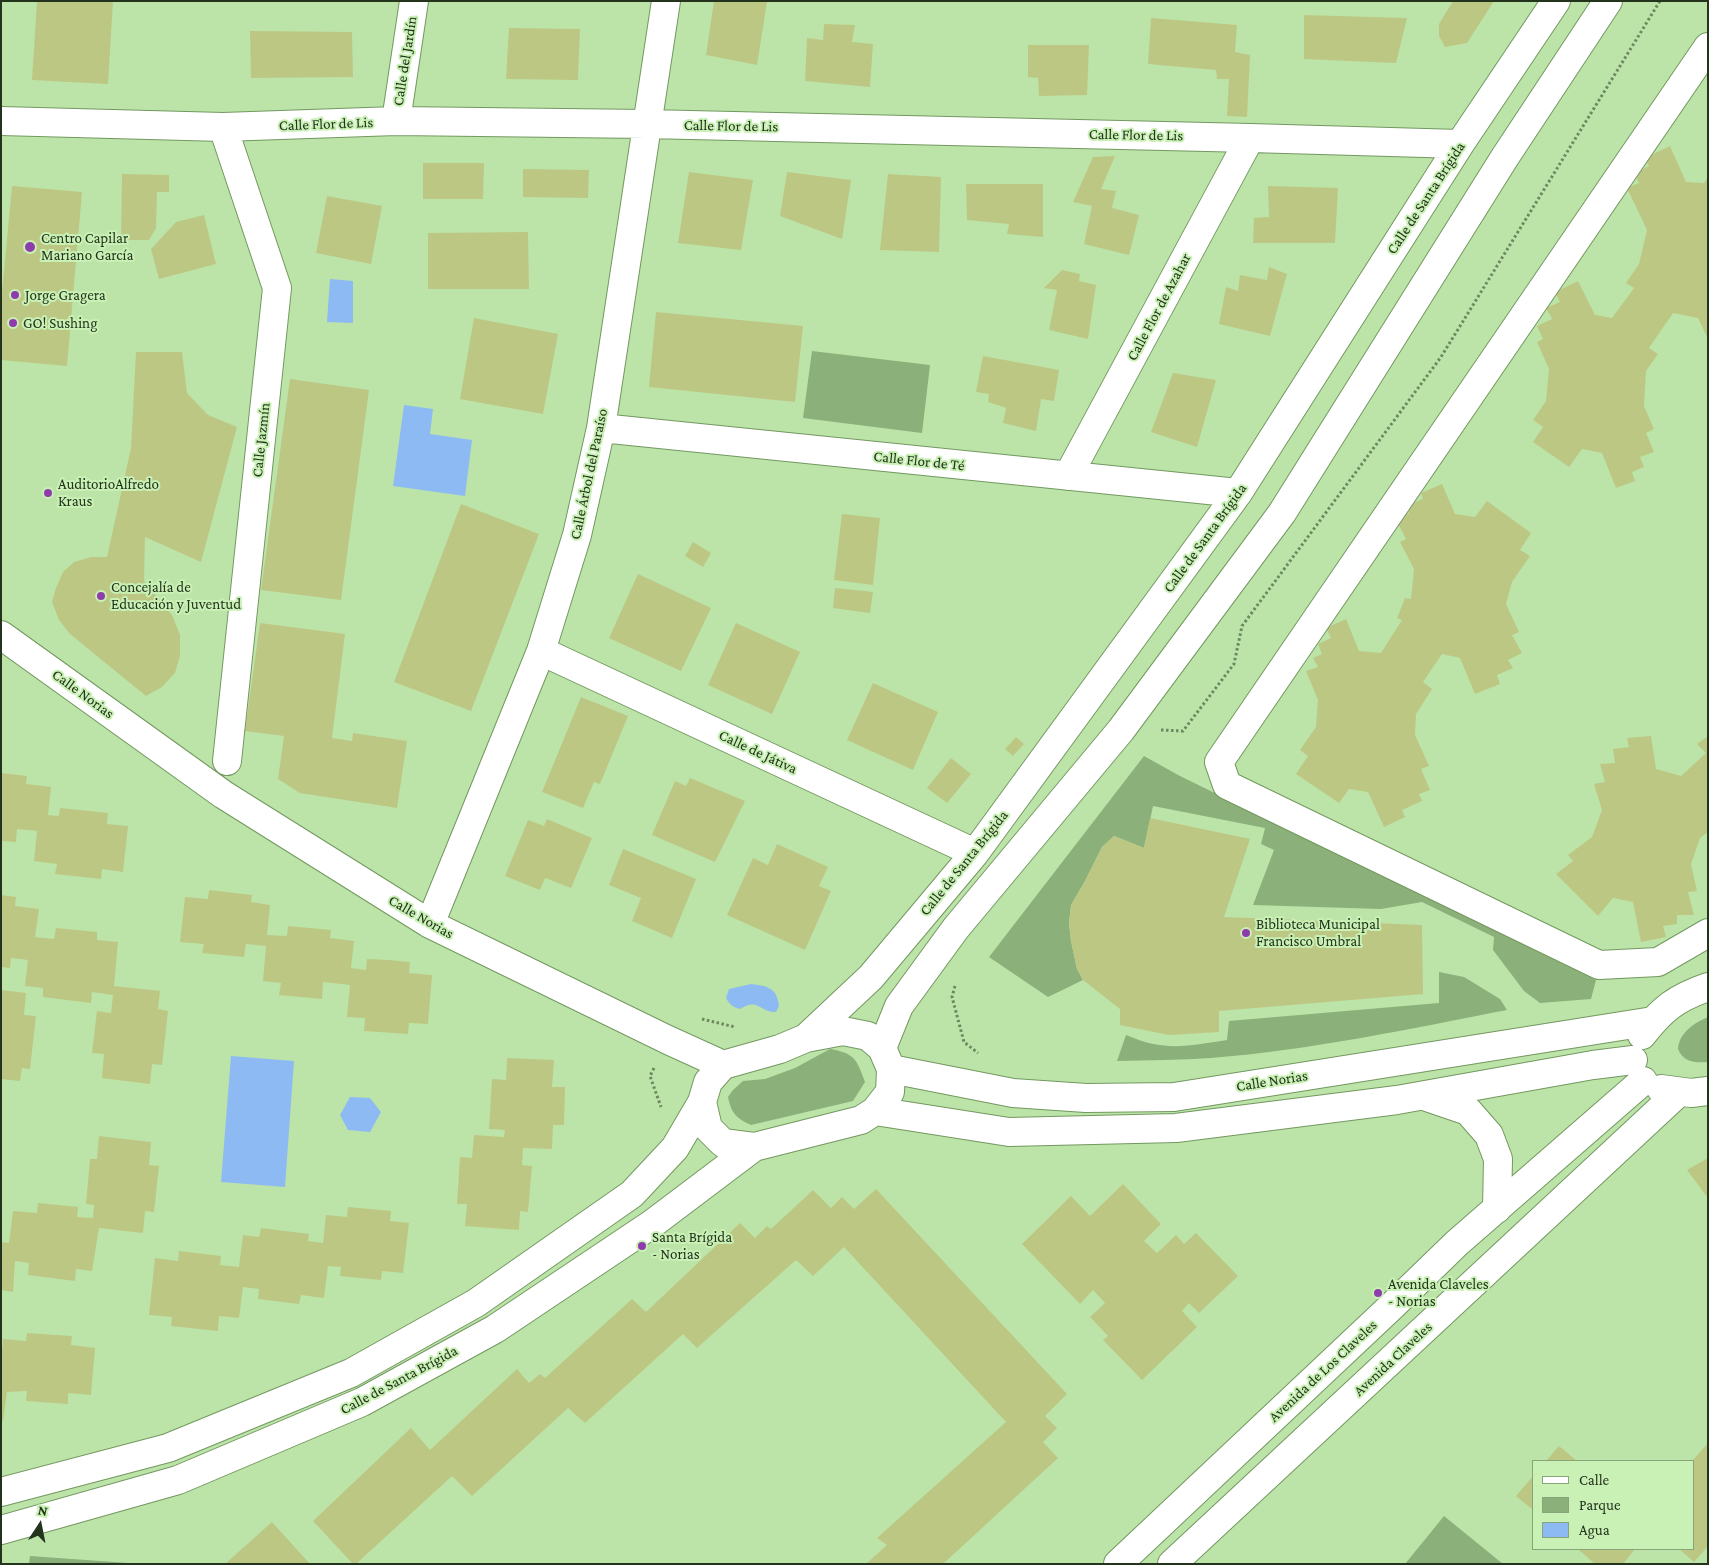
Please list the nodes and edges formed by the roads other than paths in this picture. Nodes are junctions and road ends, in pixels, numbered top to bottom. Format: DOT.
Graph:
graph roads {
  1 [pos="414,1"];
  2 [pos="666,1"];
  3 [pos="1556,1"];
  4 [pos="1608,1"];
  5 [pos="1708,47"];
  6 [pos="1,121"];
  7 [pos="396,121"];
  8 [pos="647,124"];
  9 [pos="223,127"];
  10 [pos="1250,138"];
  11 [pos="1460,144"];
  12 [pos="601,428"];
  13 [pos="1068,476"];
  14 [pos="1238,493"];
  15 [pos="1,635"];
  16 [pos="541,651"];
  17 [pos="228,761"];
  18 [pos="976,853"];
  19 [pos="430,924"];
  20 [pos="1708,933"];
  21 [pos="1708,987"];
  22 [pos="1653,1021"];
  23 [pos="806,1038"];
  24 [pos="887,1059"];
  25 [pos="723,1065"];
  26 [pos="1638,1070"];
  27 [pos="1708,1091"];
  28 [pos="1679,1092"];
  29 [pos="1423,1095"];
  30 [pos="702,1102"];
  31 [pos="875,1111"];
  32 [pos="754,1147"];
  33 [pos="1497,1209"];
  34 [pos="1,1492"];
  35 [pos="1,1530"];
  36 [pos="1118,1564"];
  37 [pos="1172,1564"];
  1 -- 7 [label="street, Calle del Jardín"];
  2 -- 8 [label="street, Calle Árbol del Paraíso"];
  3 -- 11 [label="street, Calle de Santa Brígida"];
  4 -- 24 [label="street"];
  5 -- 20 [label="street"];
  6 -- 9 [label="street, Calle Flor de Lis"];
  7 -- 8 [label="street, Calle Flor de Lis"];
  7 -- 9 [label="street, Calle Flor de Lis"];
  8 -- 10 [label="street, Calle Flor de Lis"];
  8 -- 12 [label="street, Calle Árbol del Paraíso"];
  9 -- 17 [label="street, Calle Jazmín"];
  10 -- 11 [label="street, Calle Flor de Lis"];
  10 -- 13 [label="street, Calle Flor de Azahar"];
  11 -- 14 [label="street, Calle de Santa Brígida"];
  12 -- 13 [label="street, Calle Flor de Té"];
  12 -- 16 [label="street, Calle Árbol del Paraíso"];
  13 -- 14 [label="street, Calle Flor de Té"];
  14 -- 18 [label="street, Calle de Santa Brígida"];
  15 -- 19 [label="street, Calle Norias"];
  16 -- 18 [label="street, Calle de Játiva"];
  16 -- 19 [label="street, Calle Árbol del Paraíso"];
  18 -- 23 [label="street, Calle de Santa Brígida"];
  19 -- 25 [label="street, Calle Norias"];
  21 -- 22 [label="street"];
  22 -- 24 [label="street, Calle Norias"];
  22 -- 26 [label="street"];
  23 -- 24 [label="street, Calle Norias"];
  23 -- 25 [label="street, Calle Norias"];
  24 -- 31 [label="street"];
  25 -- 30 [label="street, Calle de Santa Brígida"];
  26 -- 28 [label="street"];
  26 -- 29 [label="street"];
  26 -- 33 [label="street, Avenida de Los Claveles"];
  27 -- 28 [label="street"];
  28 -- 37 [label="street, Avenida Claveles"];
  29 -- 31 [label="street"];
  29 -- 33 [label="street"];
  30 -- 32 [label="street"];
  30 -- 34 [label="street, Calle de Santa Brígida"];
  31 -- 32 [label="street"];
  32 -- 35 [label="street, Calle de Santa Brígida"];
  33 -- 36 [label="street, Avenida de Los Claveles"];
}
